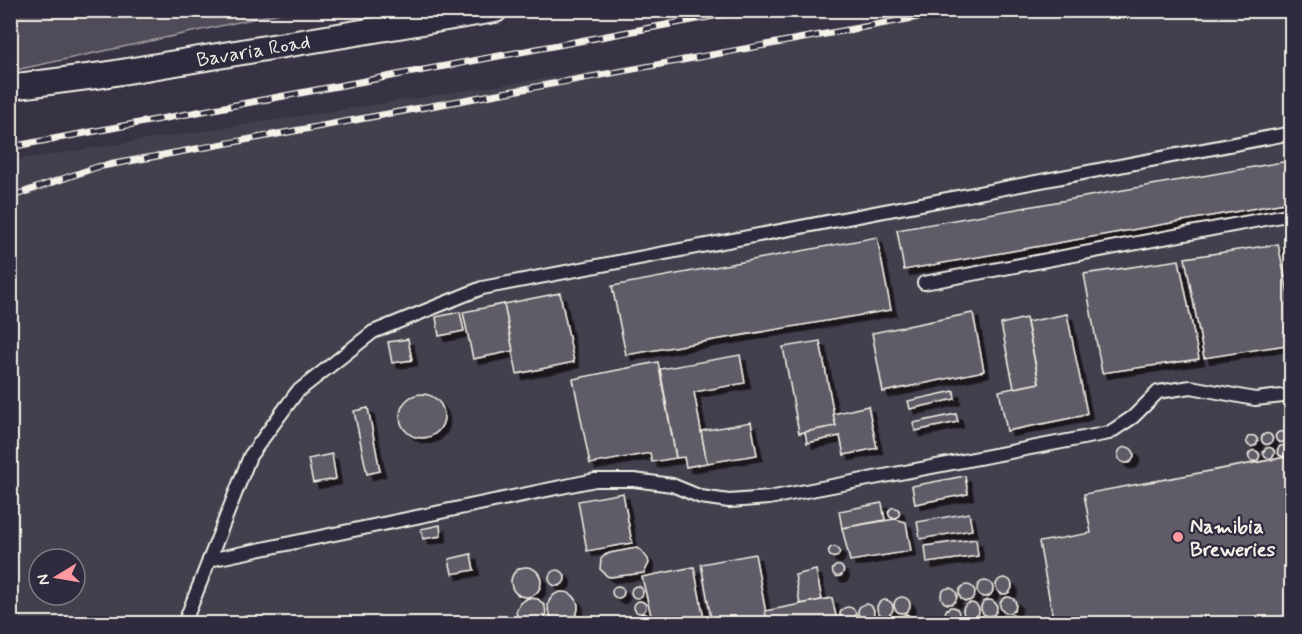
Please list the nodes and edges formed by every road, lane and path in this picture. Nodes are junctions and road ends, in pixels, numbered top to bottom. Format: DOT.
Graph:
graph roads {
  1 [pos="495,10"];
  2 [pos="10,87"];
  3 [pos="1292,134"];
  4 [pos="1292,214"];
  5 [pos="924,283"];
  6 [pos="1292,395"];
  7 [pos="209,560"];
  8 [pos="184,624"];
  1 -- 2 [label="street, Bavaria Road"];
  3 -- 7 [label="lane"];
  4 -- 5 [label="lane"];
  6 -- 7 [label="lane"];
  7 -- 8 [label="lane"];
}
